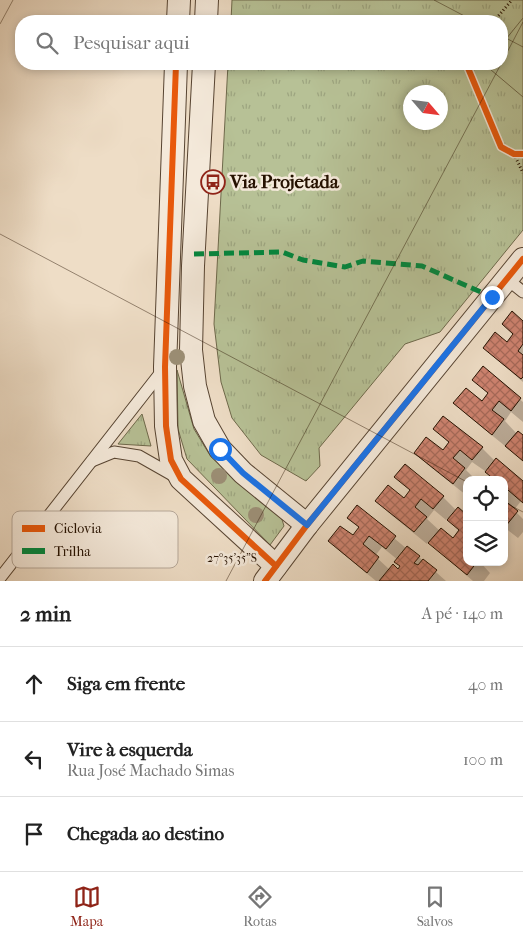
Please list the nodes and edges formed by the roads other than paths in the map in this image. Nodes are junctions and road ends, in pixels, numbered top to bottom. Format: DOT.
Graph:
graph roads {
  1 [pos="179,0"];
  2 [pos="207,0"];
  3 [pos="178,15"];
  4 [pos="206,15"];
  5 [pos="176,70"];
  6 [pos="204,70"];
  7 [pos="523,258"];
  8 [pos="515,286"];
  9 [pos="165,367"];
  10 [pos="91,462"];
  11 [pos="181,479"];
  12 [pos="53,511"];
  13 [pos="307,525"];
  14 [pos="12,563"];
  15 [pos="271,574"];
  16 [pos="0,578"];
  1 -- 3 [label="street"];
  2 -- 4 [label="street"];
  5 -- 9 [label="street"];
  6 -- 13 [label="street"];
  7 -- 8 [label="street"];
  8 -- 13 [label="street"];
  9 -- 10 [label="lane"];
  9 -- 11 [label="street"];
  10 -- 11 [label="lane"];
  10 -- 12 [label="lane"];
  11 -- 15 [label="street"];
  13 -- 15 [label="street"];
  14 -- 16 [label="lane"];
}
